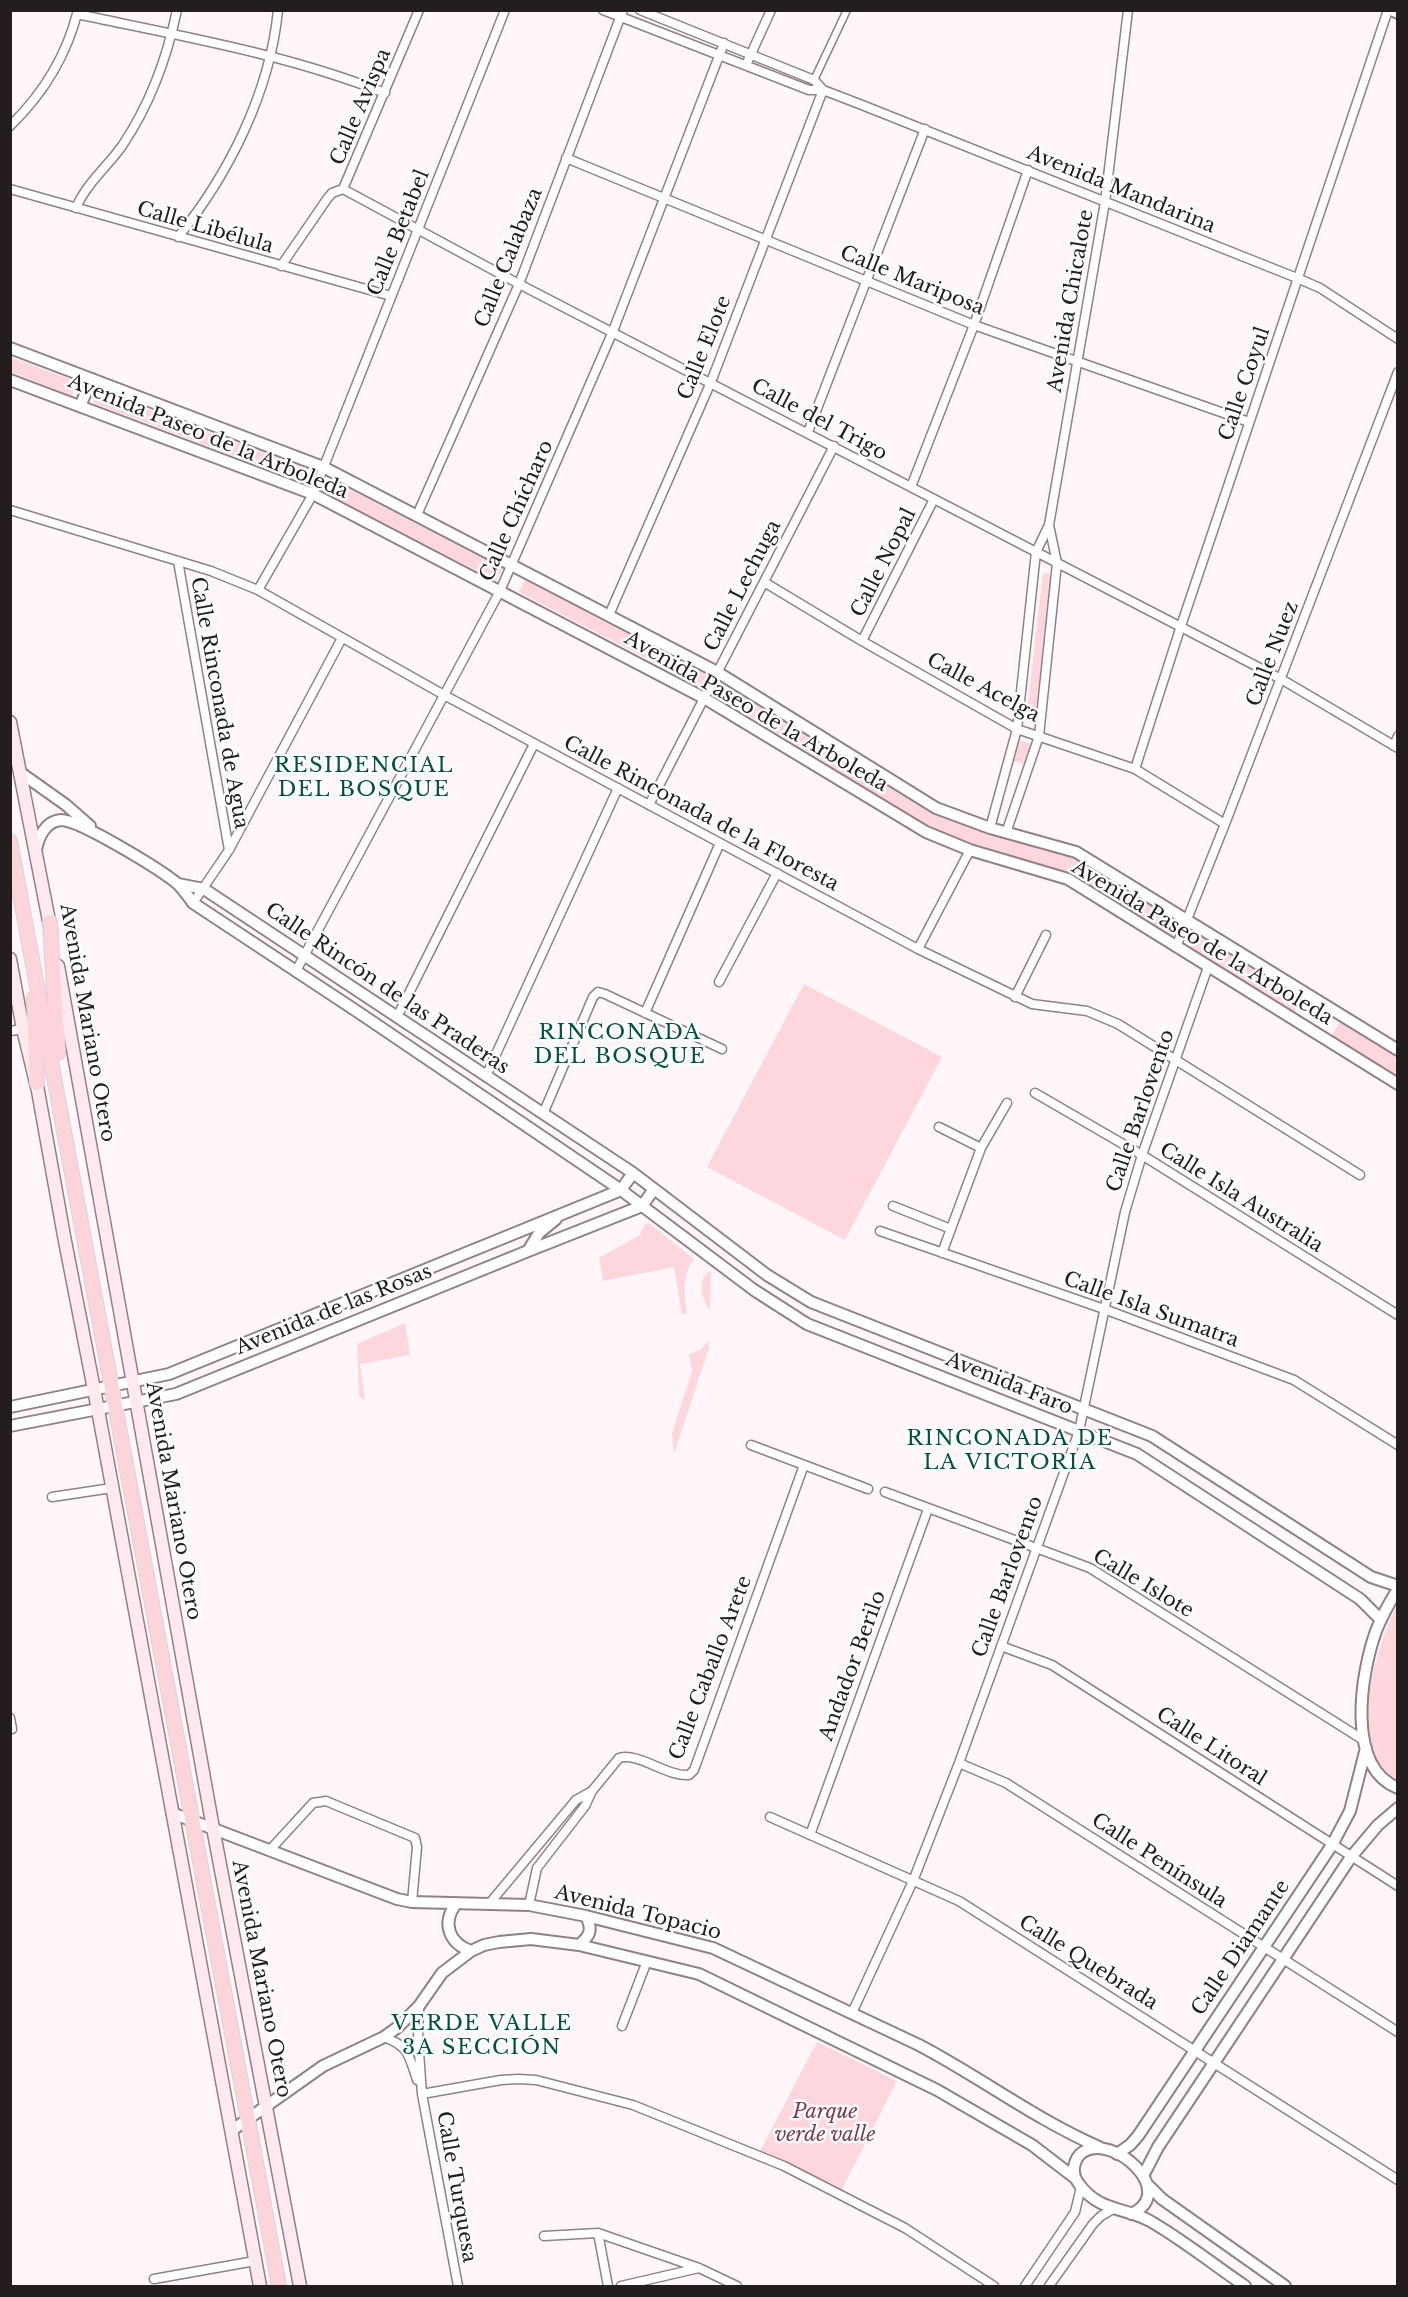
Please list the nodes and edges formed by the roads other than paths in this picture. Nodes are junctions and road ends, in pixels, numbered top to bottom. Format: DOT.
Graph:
graph roads {
  1 [pos="177,10"];
  2 [pos="278,10"];
  3 [pos="419,10"];
  4 [pos="505,10"];
  5 [pos="603,10"];
  6 [pos="640,10"];
  7 [pos="667,10"];
  8 [pos="771,10"];
  9 [pos="847,10"];
  10 [pos="1128,10"];
  11 [pos="1390,10"];
  12 [pos="77,12"];
  13 [pos="1398,13"];
  14 [pos="621,14"];
  15 [pos="663,19"];
  16 [pos="657,31"];
  17 [pos="172,34"];
  18 [pos="724,43"];
  19 [pos="750,53"];
  20 [pos="270,56"];
  21 [pos="719,56"];
  22 [pos="746,65"];
  23 [pos="814,80"];
  24 [pos="823,90"];
  25 [pos="385,93"];
  26 [pos="10,126"];
  27 [pos="925,129"];
  28 [pos="566,158"];
  29 [pos="1029,170"];
  30 [pos="10,189"];
  31 [pos="344,189"];
  32 [pos="665,199"];
  33 [pos="1105,202"];
  34 [pos="75,208"];
  35 [pos="418,230"];
  36 [pos="178,237"];
  37 [pos="766,240"];
  38 [pos="281,266"];
  39 [pos="1298,278"];
  40 [pos="867,280"];
  41 [pos="519,284"];
  42 [pos="391,296"];
  43 [pos="974,325"];
  44 [pos="613,331"];
  45 [pos="1398,339"];
  46 [pos="10,348"];
  47 [pos="1077,360"];
  48 [pos="1398,372"];
  49 [pos="92,379"];
  50 [pos="10,380"];
  51 [pos="711,382"];
  52 [pos="80,406"];
  53 [pos="1250,422"];
  54 [pos="808,432"];
  55 [pos="834,446"];
  56 [pos="323,467"];
  57 [pos="911,487"];
  58 [pos="313,494"];
  59 [pos="934,499"];
  60 [pos="10,510"];
  61 [pos="417,515"];
  62 [pos="1048,525"];
  63 [pos="1036,552"];
  64 [pos="178,561"];
  65 [pos="1058,563"];
  66 [pos="512,564"];
  67 [pos="764,582"];
  68 [pos="258,590"];
  69 [pos="500,591"];
  70 [pos="609,615"];
  71 [pos="1181,626"];
  72 [pos="342,638"];
  73 [pos="862,641"];
  74 [pos="717,672"];
  75 [pos="1281,679"];
  76 [pos="444,695"];
  77 [pos="704,698"];
  78 [pos="10,722"];
  79 [pos="1017,729"];
  80 [pos="1039,736"];
  81 [pos="1398,736"];
  82 [pos="534,744"];
  83 [pos="1396,747"];
  84 [pos="1135,769"];
  85 [pos="21,773"];
  86 [pos="618,788"];
  87 [pos="649,805"];
  88 [pos="1225,825"];
  89 [pos="990,828"];
  90 [pos="1006,832"];
  91 [pos="97,833"];
  92 [pos="10,841"];
  93 [pos="720,843"];
  94 [pos="229,850"];
  95 [pos="969,850"];
  96 [pos="36,856"];
  97 [pos="777,873"];
  98 [pos="178,884"];
  99 [pos="204,889"];
  100 [pos="194,903"];
  101 [pos="1187,920"];
  102 [pos="50,922"];
  103 [pos="1046,935"];
  104 [pos="1176,947"];
  105 [pos="918,949"];
  106 [pos="33,954"];
  107 [pos="305,956"];
  108 [pos="10,959"];
  109 [pos="1208,967"];
  110 [pos="296,972"];
  111 [pos="719,982"];
  112 [pos="1015,997"];
  113 [pos="645,1013"];
  114 [pos="397,1017"];
  115 [pos="17,1030"];
  116 [pos="722,1049"];
  117 [pos="1398,1050"];
  118 [pos="1175,1059"];
  119 [pos="486,1076"];
  120 [pos="37,1083"];
  121 [pos="1398,1084"];
  122 [pos="1035,1092"];
  123 [pos="1007,1103"];
  124 [pos="543,1114"];
  125 [pos="62,1115"];
  126 [pos="939,1127"];
  127 [pos="981,1148"];
  128 [pos="1142,1155"];
  129 [pos="633,1173"];
  130 [pos="1360,1175"];
  131 [pos="654,1189"];
  132 [pos="621,1191"];
  133 [pos="642,1206"];
  134 [pos="892,1206"];
  135 [pos="562,1213"];
  136 [pos="951,1229"];
  137 [pos="880,1232"];
  138 [pos="528,1251"];
  139 [pos="942,1253"];
  140 [pos="1104,1309"];
  141 [pos="1398,1315"];
  142 [pos="132,1383"];
  143 [pos="113,1387"];
  144 [pos="94,1391"];
  145 [pos="136,1402"];
  146 [pos="117,1406"];
  147 [pos="10,1407"];
  148 [pos="1084,1409"];
  149 [pos="98,1410"];
  150 [pos="10,1426"];
  151 [pos="1079,1431"];
  152 [pos="751,1445"];
  153 [pos="1398,1445"];
  154 [pos="804,1465"];
  155 [pos="112,1488"];
  156 [pos="868,1489"];
  157 [pos="885,1492"];
  158 [pos="52,1497"];
  159 [pos="928,1509"];
  160 [pos="1036,1549"];
  161 [pos="1398,1588"];
  162 [pos="1381,1620"];
  163 [pos="1001,1646"];
  164 [pos="10,1718"];
  165 [pos="12,1729"];
  166 [pos="1365,1744"];
  167 [pos="959,1763"];
  168 [pos="1398,1788"];
  169 [pos="592,1791"];
  170 [pos="1398,1808"];
  171 [pos="172,1813"];
  172 [pos="770,1817"];
  173 [pos="194,1821"];
  174 [pos="213,1828"];
  175 [pos="810,1835"];
  176 [pos="1332,1845"];
  177 [pos="269,1851"];
  178 [pos="1351,1857"];
  179 [pos="913,1881"];
  180 [pos="1398,1886"];
  181 [pos="412,1902"];
  182 [pos="456,1904"];
  183 [pos="489,1904"];
  184 [pos="529,1905"];
  185 [pos="586,1916"];
  186 [pos="579,1945"];
  187 [pos="1263,1947"];
  188 [pos="471,1951"];
  189 [pos="1283,1960"];
  190 [pos="647,1961"];
  191 [pos="419,2006"];
  192 [pos="852,2013"];
  193 [pos="622,2026"];
  194 [pos="1398,2032"];
  195 [pos="384,2037"];
  196 [pos="1194,2050"];
  197 [pos="1214,2062"];
  198 [pos="423,2094"];
  199 [pos="266,2108"];
  200 [pos="248,2120"];
  201 [pos="231,2131"];
  202 [pos="1099,2147"];
  203 [pos="1117,2154"];
  204 [pos="1398,2180"];
  205 [pos="1145,2181"];
  206 [pos="1078,2182"];
  207 [pos="1113,2209"];
  208 [pos="1131,2214"];
  209 [pos="598,2233"];
  210 [pos="544,2236"];
  211 [pos="255,2261"];
  212 [pos="699,2268"];
  213 [pos="154,2279"];
  214 [pos="260,2286"];
  215 [pos="279,2286"];
  216 [pos="300,2286"];
  217 [pos="458,2286"];
  218 [pos="608,2286"];
  219 [pos="621,2286"];
  220 [pos="737,2286"];
  221 [pos="994,2286"];
  222 [pos="1025,2286"];
  223 [pos="1049,2286"];
  224 [pos="1245,2286"];
  225 [pos="1285,2286"];
  1 -- 17 [label="street"];
  2 -- 20 [label="street"];
  3 -- 25 [label="street, Calle Avispa"];
  4 -- 35 [label="street, Calle Betabel"];
  5 -- 14 [label="street, Avenida Mandarina"];
  6 -- 15 [label="street, Avenida Mandarina"];
  7 -- 15 [label="street"];
  8 -- 19 [label="street"];
  9 -- 23 [label="street"];
  10 -- 33 [label="street, Avenida Chicalote"];
  11 -- 13 [label="street"];
  11 -- 39 [label="street, Calle Coyul"];
  12 -- 17 [label="street"];
  12 -- 26 [label="street"];
  14 -- 16 [label="street, Avenida Mandarina"];
  14 -- 28 [label="street, Calle Calabaza"];
  15 -- 16 [label="street"];
  15 -- 18 [label="street, Avenida Mandarina"];
  16 -- 21 [label="street, Avenida Mandarina"];
  17 -- 20 [label="street"];
  17 -- 34 [label="street"];
  18 -- 19 [label="street, Avenida Mandarina"];
  18 -- 21 [label="street, Calle Chícharo"];
  19 -- 22 [label="street"];
  19 -- 23 [label="street, Avenida Mandarina"];
  20 -- 25 [label="street"];
  20 -- 36 [label="street"];
  21 -- 22 [label="street, Avenida Mandarina"];
  21 -- 32 [label="street, Calle Chícharo"];
  22 -- 24 [label="street, Avenida Mandarina"];
  23 -- 24 [label="street, Avenida Mandarina"];
  24 -- 27 [label="street, Avenida Mandarina"];
  24 -- 37 [label="street, Calle Elote"];
  25 -- 31 [label="street, Calle Avispa"];
  27 -- 29 [label="street, Avenida Mandarina"];
  27 -- 40 [label="street"];
  28 -- 32 [label="street, Calle Mariposa"];
  28 -- 41 [label="street, Calle Calabaza"];
  29 -- 33 [label="street, Avenida Mandarina"];
  29 -- 43 [label="street, Calle Nopal"];
  30 -- 34 [label="street, Calle Libélula"];
  31 -- 35 [label="street, Calle del Trigo"];
  31 -- 38 [label="street, Calle Avispa"];
  32 -- 37 [label="street, Calle Mariposa"];
  32 -- 44 [label="street, Calle Chícharo"];
  33 -- 39 [label="street, Avenida Mandarina"];
  33 -- 47 [label="street, Avenida Chicalote"];
  34 -- 36 [label="street, Calle Libélula"];
  35 -- 41 [label="street, Calle del Trigo"];
  35 -- 42 [label="street, Calle Betabel"];
  36 -- 38 [label="street, Calle Libélula"];
  37 -- 40 [label="street, Calle Mariposa"];
  37 -- 51 [label="street, Calle Elote"];
  38 -- 42 [label="street, Calle Libélula"];
  39 -- 45 [label="street, Avenida Mandarina"];
  39 -- 53 [label="street, Calle Coyul"];
  40 -- 43 [label="street, Calle Mariposa"];
  40 -- 54 [label="street"];
  41 -- 44 [label="street, Calle del Trigo"];
  41 -- 61 [label="street, Calle Calabaza"];
  42 -- 56 [label="street, Calle Betabel"];
  43 -- 47 [label="street, Calle Mariposa"];
  43 -- 57 [label="street, Calle Nopal"];
  44 -- 51 [label="street, Calle del Trigo"];
  44 -- 66 [label="street, Calle Chícharo"];
  46 -- 49 [label="street, Avenida Paseo de la Arboleda"];
  47 -- 53 [label="street, Calle Mariposa"];
  47 -- 62 [label="street, Avenida Chicalote"];
  48 -- 75 [label="street, Calle Nuez"];
  49 -- 52 [label="street"];
  49 -- 56 [label="street, Avenida Paseo de la Arboleda"];
  50 -- 52 [label="street, Avenida Paseo de la Arboleda"];
  51 -- 54 [label="street, Calle del Trigo"];
  51 -- 70 [label="street, Calle Elote"];
  52 -- 58 [label="street, Avenida Paseo de la Arboleda"];
  53 -- 71 [label="street, Calle Coyul"];
  54 -- 55 [label="street, Calle del Trigo"];
  55 -- 57 [label="street, Calle del Trigo"];
  55 -- 67 [label="street, Calle Lechuga"];
  56 -- 58 [label="street, Calle Betabel"];
  56 -- 61 [label="street, Avenida Paseo de la Arboleda"];
  57 -- 59 [label="street, Calle del Trigo"];
  58 -- 68 [label="street, Calle Betabel"];
  58 -- 69 [label="street, Avenida Paseo de la Arboleda"];
  59 -- 63 [label="street, Calle del Trigo"];
  59 -- 73 [label="street, Calle Nopal"];
  60 -- 64 [label="street, Calle Rinconada de la Floresta"];
  61 -- 66 [label="street, Avenida Paseo de la Arboleda"];
  62 -- 63 [label="street, Avenida Chicalote"];
  62 -- 65 [label="street, Avenida Chicalote"];
  63 -- 65 [label="street, Calle del Trigo"];
  63 -- 79 [label="street, Avenida Chicalote"];
  64 -- 68 [label="street, Calle Rinconada de la Floresta"];
  64 -- 94 [label="street, Calle Rinconada de Agua"];
  65 -- 71 [label="street, Calle del Trigo"];
  65 -- 80 [label="street, Avenida Chicalote"];
  66 -- 69 [label="street, Calle Chícharo"];
  66 -- 70 [label="street, Avenida Paseo de la Arboleda"];
  67 -- 73 [label="street, Calle Acelga"];
  67 -- 74 [label="street, Calle Lechuga"];
  68 -- 72 [label="street, Calle Rinconada de la Floresta"];
  69 -- 76 [label="street, Calle Chícharo"];
  69 -- 77 [label="street, Avenida Paseo de la Arboleda"];
  70 -- 74 [label="street, Avenida Paseo de la Arboleda"];
  71 -- 75 [label="street, Calle del Trigo"];
  71 -- 84 [label="street, Calle Coyul"];
  72 -- 76 [label="street, Calle Rinconada de la Floresta"];
  72 -- 94 [label="street"];
  73 -- 79 [label="street, Calle Acelga"];
  74 -- 77 [label="street, Calle Lechuga"];
  74 -- 89 [label="street, Avenida Paseo de la Arboleda"];
  75 -- 83 [label="street, Calle del Trigo"];
  75 -- 88 [label="street, Calle Nuez"];
  76 -- 82 [label="street, Calle Rinconada de la Floresta"];
  76 -- 107 [label="street, Calle Chícharo"];
  77 -- 87 [label="street, Calle Lechuga"];
  77 -- 95 [label="street, Avenida Paseo de la Arboleda"];
  78 -- 85 [label="main road, Avenida Mariano Otero"];
  79 -- 80 [label="street, Calle Acelga"];
  79 -- 89 [label="street, Avenida Chicalote"];
  80 -- 84 [label="street, Calle Acelga"];
  80 -- 90 [label="street, Avenida Chicalote"];
  81 -- 83 [label="street"];
  82 -- 86 [label="street, Calle Rinconada de la Floresta"];
  82 -- 114 [label="street"];
  84 -- 88 [label="street, Calle Acelga"];
  85 -- 91 [label="street, Calle Rincón de las Praderas"];
  85 -- 96 [label="main road, Avenida Mariano Otero"];
  86 -- 87 [label="street, Calle Rinconada de la Floresta"];
  86 -- 119 [label="street"];
  87 -- 93 [label="street, Calle Rinconada de la Floresta"];
  88 -- 101 [label="street, Calle Nuez"];
  89 -- 90 [label="street, Avenida Paseo de la Arboleda"];
  90 -- 101 [label="street, Avenida Paseo de la Arboleda"];
  91 -- 96 [label="street, Calle Rincón de las Praderas"];
  91 -- 98 [label="street, Calle Rincón de las Praderas"];
  92 -- 106 [label="main road, Avenida Mariano Otero"];
  93 -- 97 [label="street, Calle Rinconada de la Floresta"];
  93 -- 113 [label="street"];
  94 -- 99 [label="street"];
  95 -- 104 [label="street, Avenida Paseo de la Arboleda"];
  95 -- 105 [label="street"];
  96 -- 102 [label="main road, Avenida Mariano Otero"];
  97 -- 105 [label="street, Calle Rinconada de la Floresta"];
  97 -- 111 [label="street"];
  98 -- 99 [label="street, Calle Rincón de las Praderas"];
  98 -- 100 [label="street, Calle Rincón de las Praderas"];
  99 -- 100 [label="street"];
  99 -- 107 [label="street, Calle Rincón de las Praderas"];
  100 -- 110 [label="street, Calle Rincón de las Praderas"];
  101 -- 104 [label="street, Calle Nuez"];
  101 -- 117 [label="street, Avenida Paseo de la Arboleda"];
  102 -- 125 [label="main road"];
  102 -- 142 [label="main road, Avenida Mariano Otero"];
  103 -- 112 [label="street"];
  104 -- 109 [label="street, Avenida Paseo de la Arboleda"];
  105 -- 112 [label="street, Calle Rinconada de la Floresta"];
  106 -- 120 [label="main road"];
  106 -- 125 [label="main road, Avenida Mariano Otero"];
  107 -- 110 [label="street, Calle Chícharo"];
  107 -- 114 [label="street, Calle Rincón de las Praderas"];
  108 -- 115 [label="main road"];
  109 -- 118 [label="street, Calle Barlovento"];
  109 -- 121 [label="street, Avenida Paseo de la Arboleda"];
  110 -- 132 [label="street, Calle Rincón de las Praderas"];
  112 -- 118 [label="street, Calle Rinconada de la Floresta"];
  113 -- 116 [label="street"];
  113 -- 124 [label="street"];
  114 -- 119 [label="street, Calle Rincón de las Praderas"];
  115 -- 120 [label="main road"];
  118 -- 128 [label="street, Calle Barlovento"];
  118 -- 130 [label="street, Calle Rinconada de la Floresta"];
  119 -- 124 [label="street, Calle Rincón de las Praderas"];
  120 -- 144 [label="main road"];
  122 -- 128 [label="street, Calle Isla Australia"];
  123 -- 127 [label="street"];
  124 -- 129 [label="street, Calle Rincón de las Praderas"];
  125 -- 143 [label="main road, Avenida Mariano Otero"];
  126 -- 127 [label="street"];
  127 -- 136 [label="street"];
  128 -- 140 [label="street, Calle Barlovento"];
  128 -- 141 [label="street, Calle Isla Australia"];
  129 -- 131 [label="street, Avenida Faro"];
  129 -- 132 [label="street"];
  131 -- 133 [label="street"];
  131 -- 148 [label="street, Avenida Faro"];
  132 -- 133 [label="street, Avenida Faro"];
  132 -- 135 [label="street, Avenida de las Rosas"];
  133 -- 138 [label="street, Avenida de las Rosas"];
  133 -- 151 [label="street, Avenida Faro"];
  134 -- 136 [label="street"];
  135 -- 138 [label="street"];
  135 -- 142 [label="street, Avenida de las Rosas"];
  136 -- 139 [label="street"];
  137 -- 139 [label="street, Calle Isla Sumatra"];
  138 -- 145 [label="street, Avenida de las Rosas"];
  139 -- 140 [label="street, Calle Isla Sumatra"];
  140 -- 148 [label="street, Calle Barlovento"];
  140 -- 153 [label="street, Calle Isla Sumatra"];
  142 -- 143 [label="street, Avenida de las Rosas"];
  142 -- 145 [label="main road, Avenida Mariano Otero"];
  143 -- 144 [label="street, Avenida de las Rosas"];
  143 -- 146 [label="main road, Avenida Mariano Otero"];
  144 -- 147 [label="street, Avenida de las Rosas"];
  144 -- 149 [label="main road"];
  145 -- 146 [label="street, Avenida de las Rosas"];
  145 -- 174 [label="main road, Avenida Mariano Otero"];
  146 -- 149 [label="street, Avenida de las Rosas"];
  146 -- 173 [label="main road, Avenida Mariano Otero"];
  148 -- 151 [label="street, Calle Barlovento"];
  148 -- 161 [label="street, Avenida Faro"];
  149 -- 150 [label="street, Avenida de las Rosas"];
  149 -- 155 [label="main road"];
  151 -- 160 [label="street, Calle Barlovento"];
  151 -- 162 [label="street, Avenida Faro"];
  152 -- 154 [label="street"];
  154 -- 156 [label="street"];
  154 -- 169 [label="street, Calle Caballo Arete"];
  155 -- 158 [label="street"];
  155 -- 171 [label="main road"];
  157 -- 159 [label="street, Calle Islote"];
  159 -- 160 [label="street, Calle Islote"];
  159 -- 175 [label="street, Andador Berilo"];
  160 -- 163 [label="street, Calle Barlovento"];
  160 -- 166 [label="street, Calle Islote"];
  161 -- 162 [label="street"];
  162 -- 166 [label="street"];
  163 -- 167 [label="street, Calle Barlovento"];
  163 -- 176 [label="street, Calle Litoral"];
  164 -- 165 [label="street"];
  166 -- 168 [label="street"];
  166 -- 176 [label="street, Calle Diamante"];
  167 -- 179 [label="street, Calle Barlovento"];
  167 -- 187 [label="street, Calle Península"];
  169 -- 183 [label="street, Calle Caballo Arete"];
  169 -- 184 [label="street, Calle Caballo Arete"];
  170 -- 178 [label="street, Calle Diamante"];
  171 -- 173 [label="street, Avenida Topacio"];
  171 -- 201 [label="main road"];
  172 -- 175 [label="street, Calle Quebrada"];
  173 -- 174 [label="street, Avenida Topacio"];
  173 -- 200 [label="main road, Avenida Mariano Otero"];
  174 -- 177 [label="street, Avenida Topacio"];
  174 -- 199 [label="main road, Avenida Mariano Otero"];
  175 -- 179 [label="street, Calle Quebrada"];
  176 -- 178 [label="street, Calle Litoral"];
  176 -- 187 [label="street, Calle Diamante"];
  177 -- 181 [label="street, Avenida Topacio"];
  177 -- 181 [label="street"];
  178 -- 180 [label="street, Calle Litoral"];
  178 -- 189 [label="street, Calle Diamante"];
  179 -- 192 [label="street, Calle Barlovento"];
  179 -- 196 [label="street, Calle Quebrada"];
  181 -- 182 [label="street, Avenida Topacio"];
  182 -- 183 [label="street, Avenida Topacio"];
  182 -- 188 [label="street"];
  183 -- 184 [label="street, Avenida Topacio"];
  184 -- 185 [label="street, Avenida Topacio"];
  185 -- 186 [label="street"];
  185 -- 192 [label="street, Avenida Topacio"];
  186 -- 188 [label="street"];
  186 -- 190 [label="street"];
  187 -- 189 [label="street, Calle Península"];
  187 -- 196 [label="street, Calle Diamante"];
  188 -- 191 [label="street"];
  189 -- 194 [label="street, Calle Península"];
  189 -- 197 [label="street, Calle Diamante"];
  190 -- 193 [label="street"];
  190 -- 206 [label="street"];
  191 -- 195 [label="street"];
  191 -- 198 [label="street, Calle Turquesa"];
  192 -- 202 [label="street, Avenida Topacio"];
  195 -- 198 [label="street, Calle Turquesa"];
  195 -- 199 [label="street"];
  196 -- 197 [label="street, Calle Quebrada"];
  196 -- 203 [label="street, Calle Diamante"];
  197 -- 204 [label="street, Calle Quebrada"];
  197 -- 205 [label="street, Calle Diamante"];
  198 -- 217 [label="street, Calle Turquesa"];
  198 -- 221 [label="street"];
  199 -- 200 [label="street"];
  199 -- 216 [label="main road, Avenida Mariano Otero"];
  200 -- 201 [label="street"];
  200 -- 215 [label="main road, Avenida Mariano Otero"];
  201 -- 211 [label="main road"];
  202 -- 203 [label="street"];
  202 -- 206 [label="street"];
  203 -- 205 [label="street"];
  205 -- 208 [label="street"];
  205 -- 225 [label="street"];
  206 -- 207 [label="street"];
  206 -- 222 [label="street"];
  207 -- 208 [label="street"];
  207 -- 223 [label="street"];
  208 -- 224 [label="street"];
  209 -- 210 [label="street"];
  209 -- 212 [label="street"];
  209 -- 218 [label="street"];
  211 -- 213 [label="street"];
  211 -- 214 [label="main road"];
  212 -- 219 [label="street"];
  212 -- 220 [label="street"];
}
